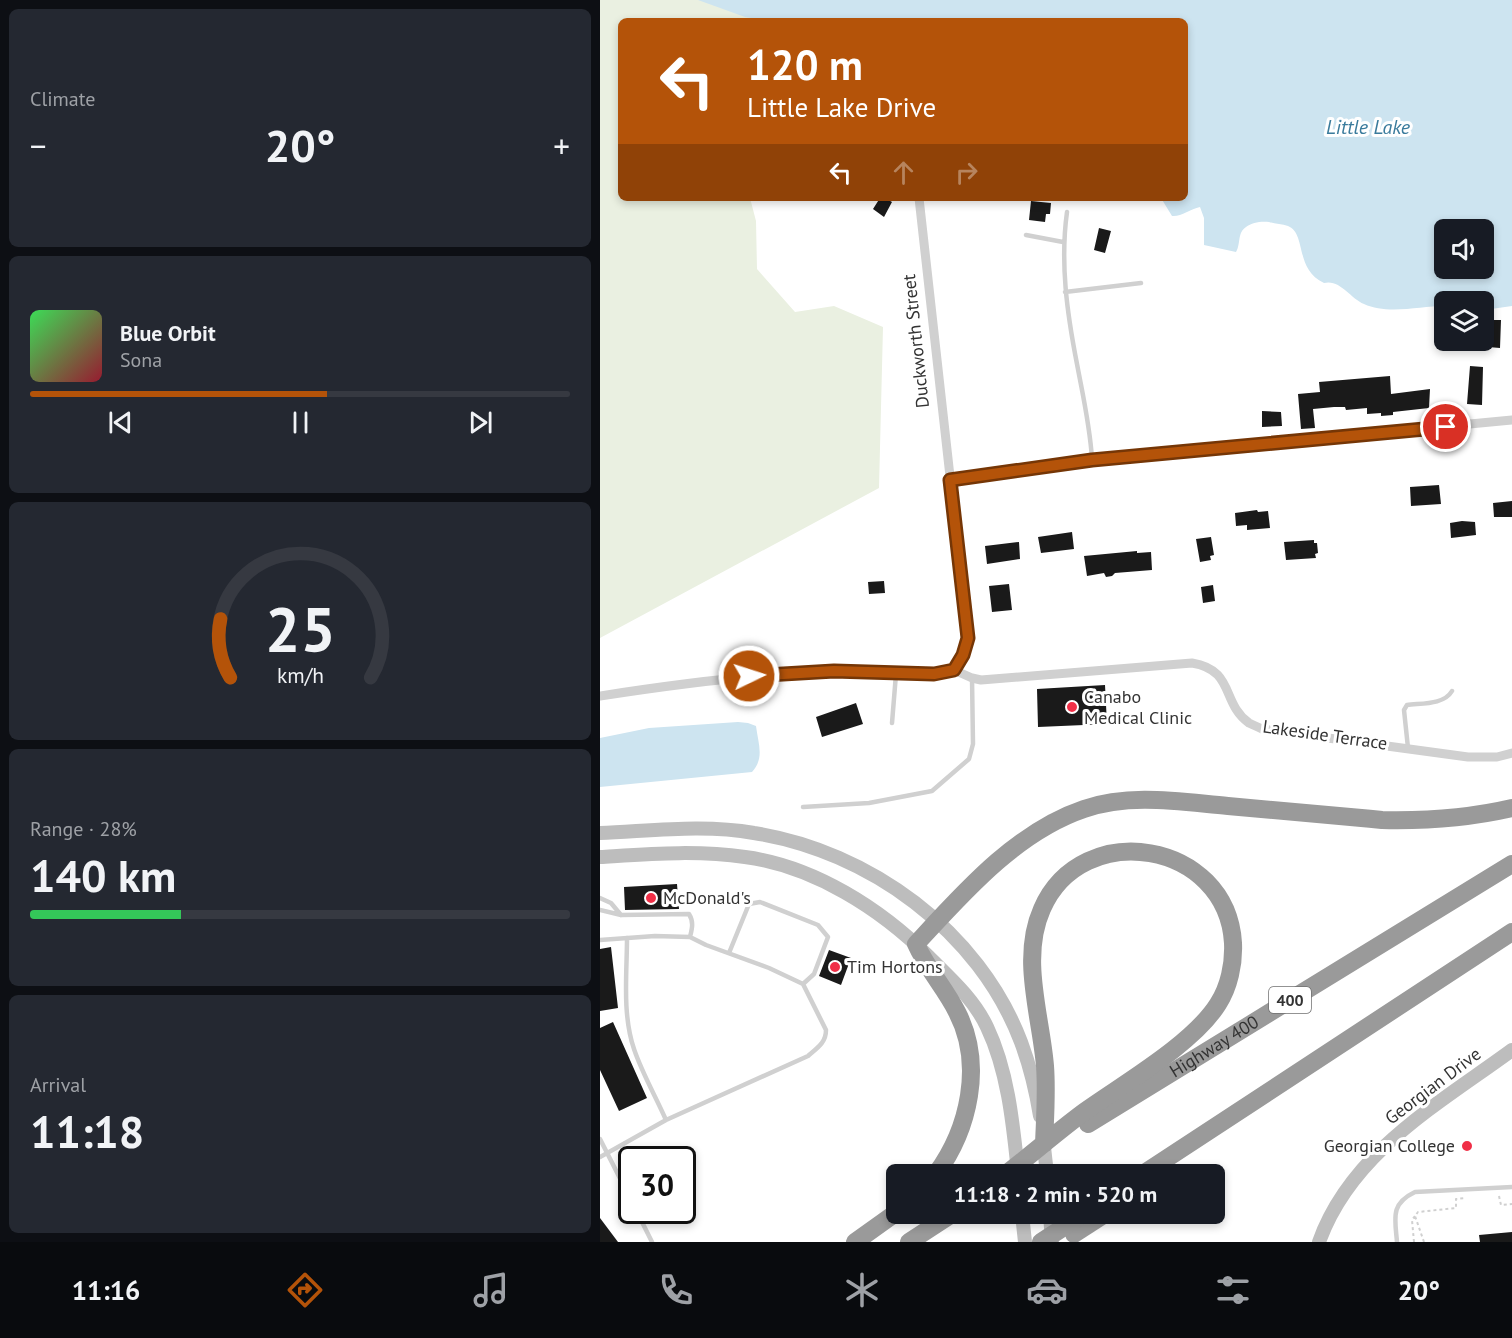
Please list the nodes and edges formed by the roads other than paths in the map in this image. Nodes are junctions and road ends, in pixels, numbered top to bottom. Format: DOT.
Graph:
graph roads {
  1 [pos="919,201"];
  2 [pos="1067,212"];
  3 [pos="1026,235"];
  4 [pos="1063,242"];
  5 [pos="1141,283"];
  6 [pos="1065,292"];
  7 [pos="1512,420"];
  8 [pos="1092,460"];
  9 [pos="950,480"];
  10 [pos="954,670"];
  11 [pos="896,674"];
  12 [pos="972,678"];
  13 [pos="1452,691"];
  14 [pos="600,696"];
  15 [pos="892,723"];
  16 [pos="1408,748"];
  17 [pos="1512,753"];
  18 [pos="803,807"];
  19 [pos="1512,808"];
  20 [pos="600,833"];
  21 [pos="635,855"];
  22 [pos="600,857"];
  23 [pos="600,864"];
  24 [pos="1512,864"];
  25 [pos="600,898"];
  26 [pos="600,910"];
  27 [pos="621,915"];
  28 [pos="937,922"];
  29 [pos="1512,932"];
  30 [pos="690,937"];
  31 [pos="627,938"];
  32 [pos="600,939"];
  33 [pos="916,945"];
  34 [pos="729,953"];
  35 [pos="803,984"];
  36 [pos="1393,1011"];
  37 [pos="1512,1050"];
  38 [pos="666,1120"];
  39 [pos="1068,1132"];
  40 [pos="600,1139"];
  41 [pos="1044,1143"];
  42 [pos="607,1153"];
  43 [pos="600,1157"];
  44 [pos="942,1164"];
  45 [pos="1017,1164"];
  46 [pos="1021,1164"];
  47 [pos="1025,1164"];
  48 [pos="1046,1164"];
  49 [pos="1158,1164"];
  50 [pos="1178,1164"];
  51 [pos="618,1175"];
  52 [pos="1512,1187"];
  53 [pos="886,1220"];
  54 [pos="643,1224"];
  55 [pos="937,1224"];
  56 [pos="1023,1224"];
  57 [pos="1051,1224"];
  58 [pos="1076,1224"];
  59 [pos="1081,1224"];
  60 [pos="652,1242"];
  61 [pos="855,1242"];
  62 [pos="909,1242"];
  63 [pos="1024,1242"];
  64 [pos="1041,1242"];
  65 [pos="1052,1242"];
  66 [pos="1063,1242"];
  67 [pos="1319,1242"];
  68 [pos="1397,1242"];
  1 -- 9 [label="street, Duckworth Street"];
  2 -- 4 [label="lane"];
  3 -- 4 [label="lane"];
  4 -- 6 [label="lane"];
  5 -- 6 [label="lane"];
  6 -- 8 [label="lane"];
  7 -- 8 [label="street"];
  8 -- 9 [label="street"];
  9 -- 10 [label="street, Duckworth Street"];
  10 -- 11 [label="street"];
  10 -- 12 [label="street, Lakeside Terrace"];
  11 -- 14 [label="street"];
  11 -- 15 [label="lane"];
  12 -- 16 [label="street, Lakeside Terrace"];
  12 -- 18 [label="lane"];
  13 -- 16 [label="lane"];
  16 -- 17 [label="street, Lakeside Terrace"];
  19 -- 28 [label="highway"];
  20 -- 28 [label="main road"];
  21 -- 22 [label="main road"];
  21 -- 23 [label="main road"];
  21 -- 33 [label="main road"];
  24 -- 39 [label="highway, Highway 400 / 400"];
  25 -- 27 [label="lane"];
  26 -- 27 [label="lane"];
  27 -- 30 [label="lane"];
  28 -- 33 [label="highway"];
  28 -- 41 [label="main road"];
  29 -- 36 [label="highway"];
  30 -- 31 [label="lane"];
  30 -- 34 [label="lane"];
  31 -- 32 [label="lane"];
  31 -- 38 [label="lane"];
  33 -- 44 [label="highway"];
  33 -- 45 [label="main road"];
  34 -- 35 [label="lane"];
  34 -- 35 [label="lane"];
  35 -- 38 [label="lane"];
  36 -- 49 [label="highway"];
  36 -- 50 [label="highway"];
  37 -- 67 [label="main road, Georgian Drive"];
  38 -- 42 [label="lane"];
  39 -- 41 [label="highway"];
  39 -- 46 [label="highway"];
  39 -- 47 [label="highway, Highway 400 / 400"];
  40 -- 42 [label="lane"];
  41 -- 48 [label="main road"];
  42 -- 43 [label="lane"];
  42 -- 51 [label="lane"];
  52 -- 68 [label="lane"];
  53 -- 61 [label="highway"];
  54 -- 60 [label="lane"];
  55 -- 62 [label="highway"];
  56 -- 63 [label="main road"];
  57 -- 65 [label="main road"];
  58 -- 64 [label="highway"];
  59 -- 66 [label="highway"];
}
